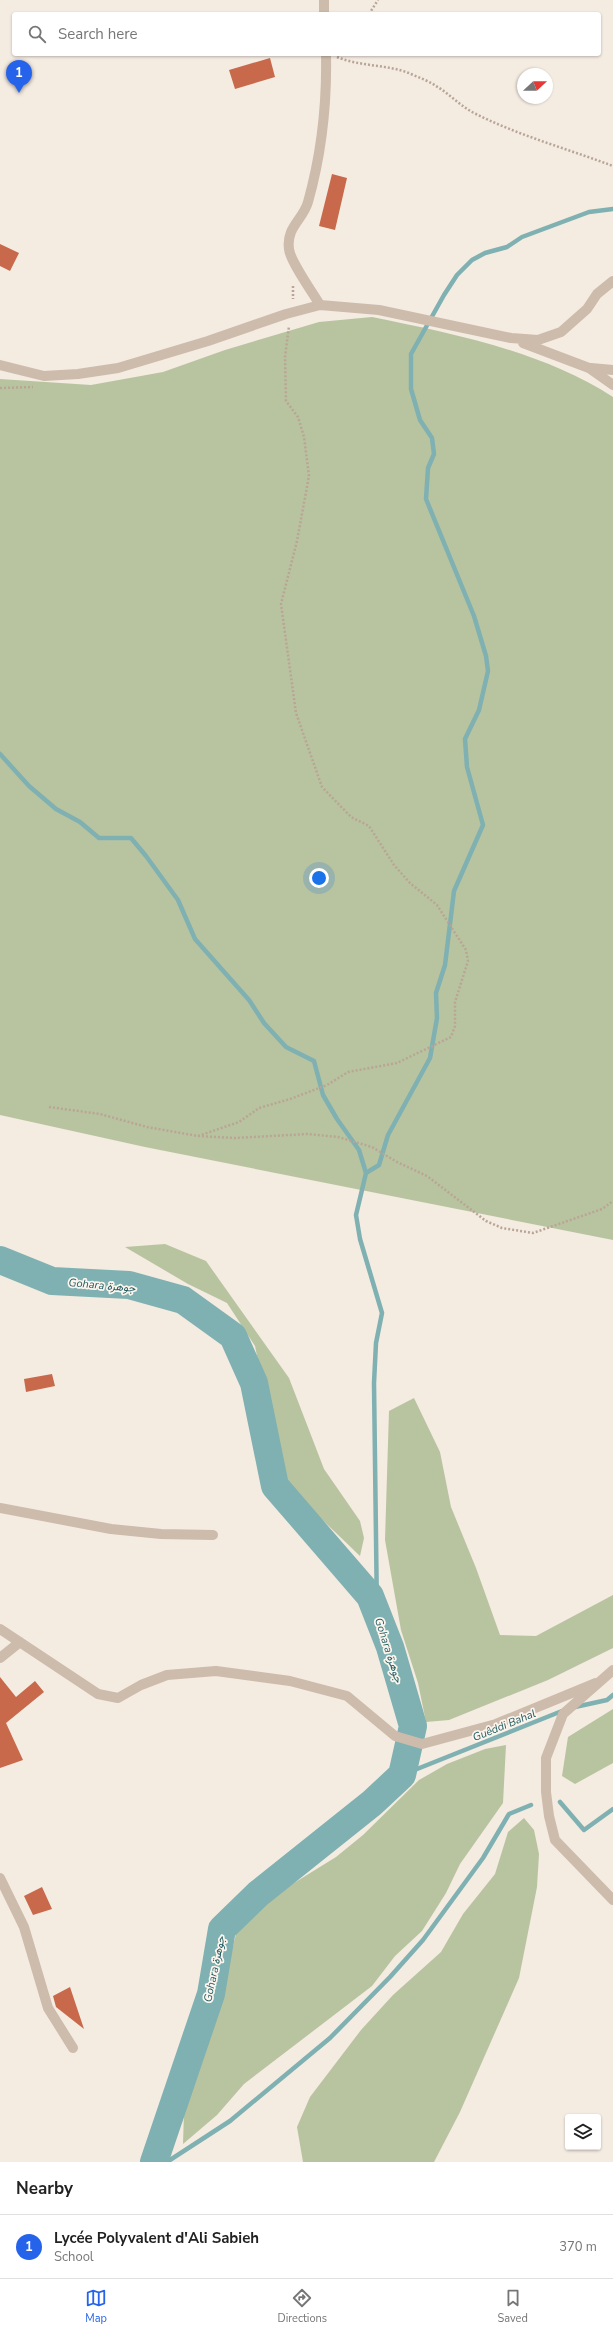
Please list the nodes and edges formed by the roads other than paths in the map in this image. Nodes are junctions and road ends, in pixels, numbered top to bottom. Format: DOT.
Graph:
graph roads {
  1 [pos="324,0"];
  2 [pos="324,12"];
  3 [pos="326,56"];
  4 [pos="613,281"];
  5 [pos="320,305"];
  6 [pos="511,338"];
  7 [pos="0,365"];
  8 [pos="589,368"];
  9 [pos="613,370"];
  10 [pos="613,385"];
  11 [pos="0,1508"];
  12 [pos="213,1535"];
  13 [pos="0,1630"];
  14 [pos="20,1642"];
  15 [pos="0,1658"];
  16 [pos="613,1670"];
  17 [pos="596,1683"];
  18 [pos="0,1878"];
  19 [pos="613,1900"];
  20 [pos="73,2048"];
  1 -- 2 [label="street"];
  3 -- 5 [label="street"];
  4 -- 6 [label="street"];
  5 -- 6 [label="street"];
  5 -- 7 [label="street"];
  6 -- 8 [label="street"];
  8 -- 9 [label="street"];
  8 -- 10 [label="street"];
  11 -- 12 [label="street"];
  13 -- 14 [label="street"];
  14 -- 15 [label="street"];
  14 -- 17 [label="street"];
  16 -- 17 [label="street"];
  17 -- 19 [label="street"];
  18 -- 20 [label="street"];
}
